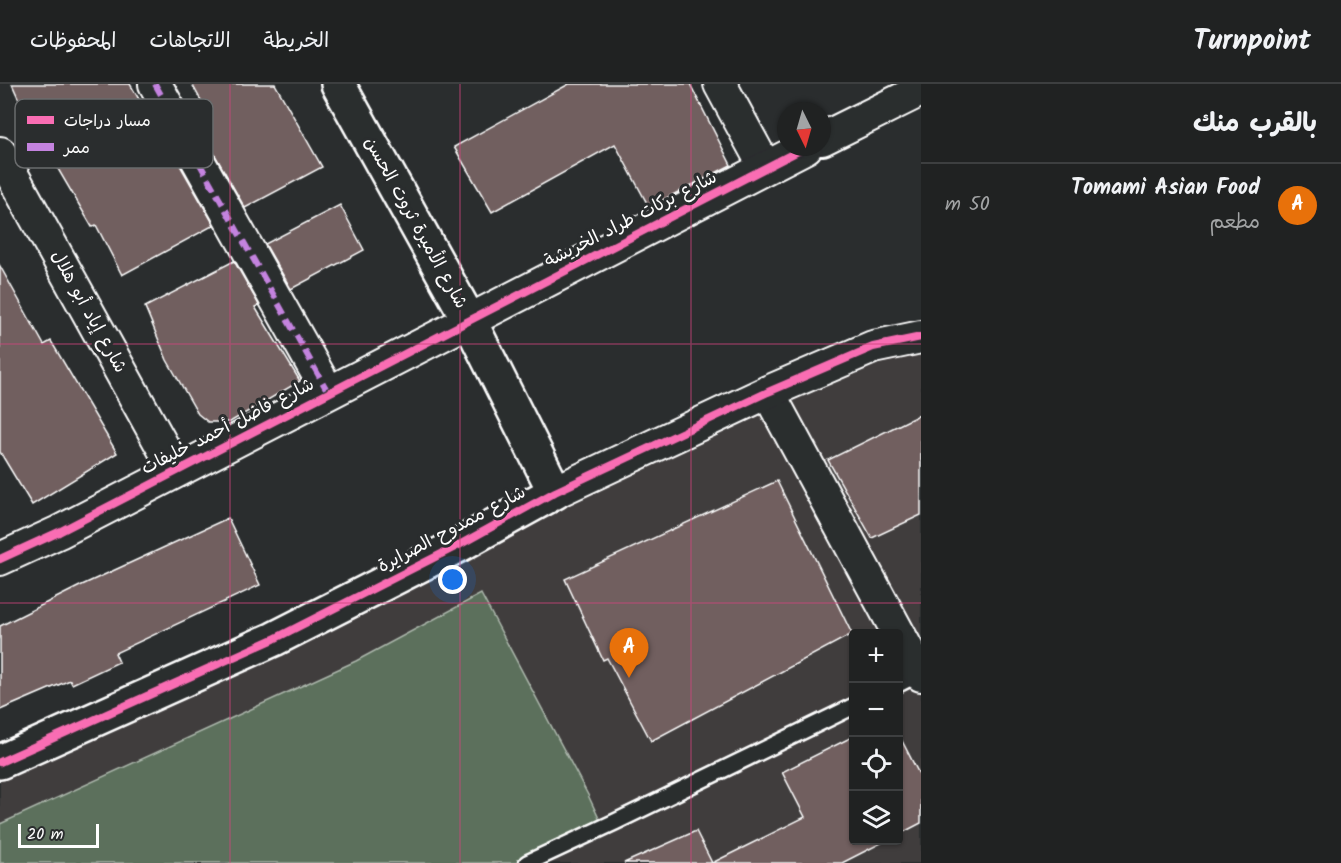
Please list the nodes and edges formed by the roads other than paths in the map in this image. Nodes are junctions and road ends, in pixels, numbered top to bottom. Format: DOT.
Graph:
graph roads {
  1 [pos="155,84"];
  2 [pos="338,84"];
  3 [pos="720,84"];
  4 [pos="921,90"];
  5 [pos="163,99"];
  6 [pos="831,135"];
  7 [pos="0,153"];
  8 [pos="788,156"];
  9 [pos="765,167"];
  10 [pos="202,168"];
  11 [pos="469,320"];
  12 [pos="921,337"];
  13 [pos="328,392"];
  14 [pos="768,392"];
  15 [pos="176,471"];
  16 [pos="555,492"];
  17 [pos="0,559"];
  18 [pos="913,677"];
  19 [pos="849,708"];
  20 [pos="0,762"];
  21 [pos="527,863"];
  1 -- 5 [label="street"];
  2 -- 11 [label="street, شارع الأميرة ثروت الحسن"];
  3 -- 9 [label="street"];
  4 -- 6 [label="street"];
  7 -- 15 [label="street, شارع إياد أبو هلال"];
  8 -- 9 [label="street, شارع بركات طراد الخريشة"];
  9 -- 11 [label="street, شارع بركات طراد الخريشة"];
  10 -- 13 [label="street"];
  11 -- 13 [label="street, شارع فاضل أحمد خليفات"];
  11 -- 16 [label="street, شارع الأميرة ثروت الحسن"];
  12 -- 14 [label="street, شارع ممدوح الصرايرة"];
  13 -- 15 [label="street, شارع فاضل أحمد خليفات"];
  14 -- 16 [label="street, شارع ممدوح الصرايرة"];
  14 -- 18 [label="street"];
  15 -- 17 [label="street, شارع فاضل أحمد خليفات"];
  16 -- 20 [label="street, شارع ممدوح الصرايرة"];
  19 -- 21 [label="lane"];
}
